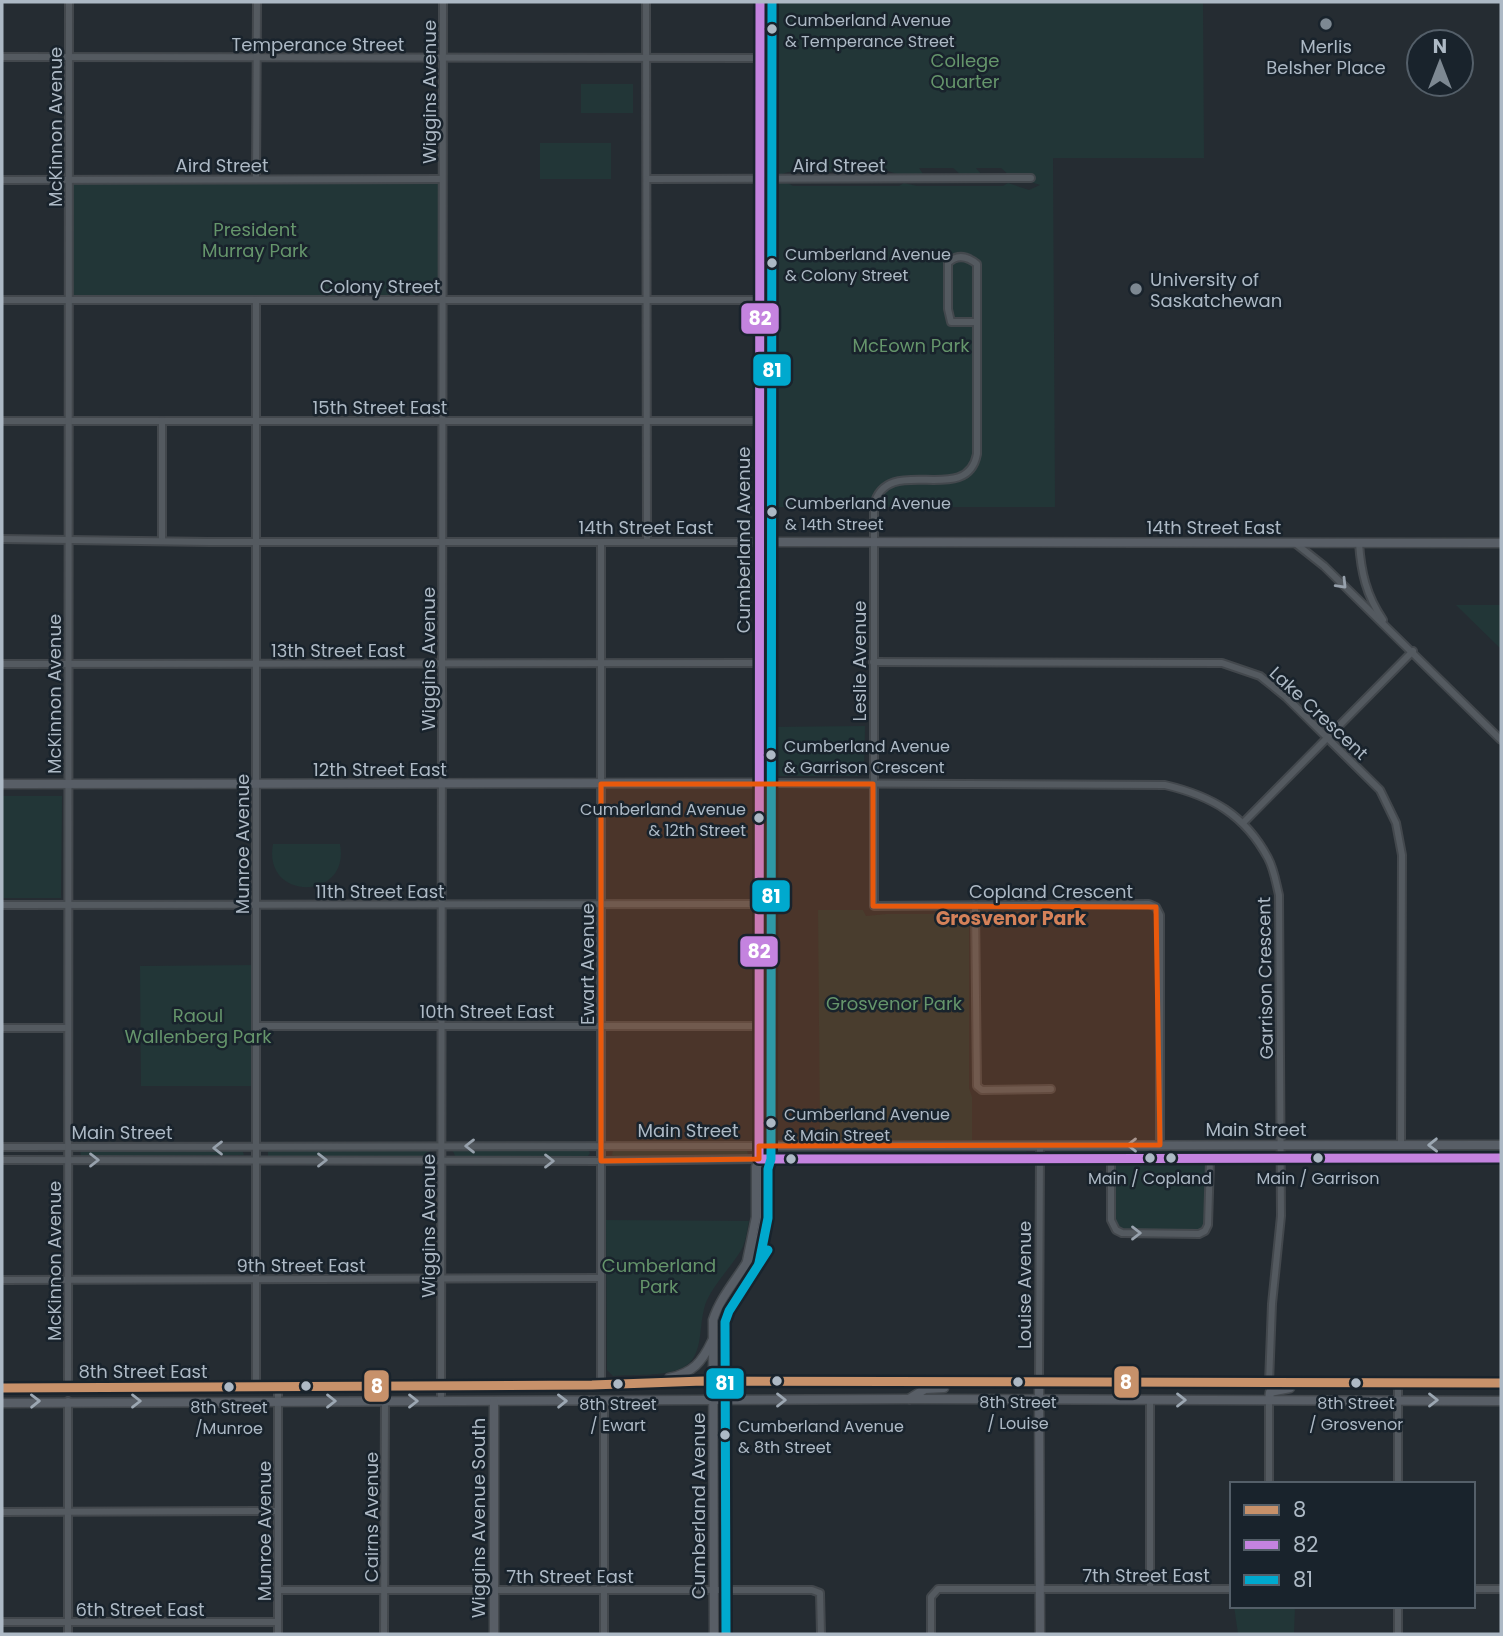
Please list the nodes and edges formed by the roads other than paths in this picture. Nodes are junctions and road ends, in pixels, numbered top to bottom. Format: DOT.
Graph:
graph roads {
  1 [pos="69,2"];
  2 [pos="257,2"];
  3 [pos="443,2"];
  4 [pos="646,2"];
  5 [pos="760,2"];
  6 [pos="2,57"];
  7 [pos="69,58"];
  8 [pos="256,58"];
  9 [pos="442,58"];
  10 [pos="646,58"];
  11 [pos="760,58"];
  12 [pos="758,178"];
  13 [pos="1031,178"];
  14 [pos="68,179"];
  15 [pos="256,179"];
  16 [pos="442,179"];
  17 [pos="646,179"];
  18 [pos="2,180"];
  19 [pos="2,300"];
  20 [pos="69,300"];
  21 [pos="442,300"];
  22 [pos="647,300"];
  23 [pos="759,300"];
  24 [pos="256,301"];
  25 [pos="977,322"];
  26 [pos="2,421"];
  27 [pos="68,421"];
  28 [pos="162,421"];
  29 [pos="256,421"];
  30 [pos="442,421"];
  31 [pos="648,421"];
  32 [pos="758,421"];
  33 [pos="2,539"];
  34 [pos="68,541"];
  35 [pos="162,541"];
  36 [pos="256,541"];
  37 [pos="442,542"];
  38 [pos="601,542"];
  39 [pos="647,542"];
  40 [pos="758,542"];
  41 [pos="873,542"];
  42 [pos="1501,542"];
  43 [pos="1295,543"];
  44 [pos="1359,543"];
  45 [pos="1388,627"];
  46 [pos="1413,651"];
  47 [pos="256,663"];
  48 [pos="601,663"];
  49 [pos="759,663"];
  50 [pos="873,663"];
  51 [pos="2,664"];
  52 [pos="68,664"];
  53 [pos="443,664"];
  54 [pos="1328,737"];
  55 [pos="1501,740"];
  56 [pos="759,783"];
  57 [pos="2,784"];
  58 [pos="68,784"];
  59 [pos="873,784"];
  60 [pos="256,785"];
  61 [pos="441,785"];
  62 [pos="601,785"];
  63 [pos="1243,823"];
  64 [pos="2,905"];
  65 [pos="68,905"];
  66 [pos="256,905"];
  67 [pos="442,905"];
  68 [pos="601,905"];
  69 [pos="759,905"];
  70 [pos="975,905"];
  71 [pos="874,906"];
  72 [pos="442,1025"];
  73 [pos="256,1026"];
  74 [pos="600,1026"];
  75 [pos="760,1026"];
  76 [pos="2,1028"];
  77 [pos="68,1028"];
  78 [pos="1051,1089"];
  79 [pos="1160,1145"];
  80 [pos="1401,1145"];
  81 [pos="1501,1145"];
  82 [pos="442,1146"];
  83 [pos="600,1146"];
  84 [pos="759,1146"];
  85 [pos="1040,1146"];
  86 [pos="1281,1146"];
  87 [pos="2,1147"];
  88 [pos="68,1147"];
  89 [pos="255,1148"];
  90 [pos="1501,1158"];
  91 [pos="759,1159"];
  92 [pos="1040,1159"];
  93 [pos="1281,1159"];
  94 [pos="2,1160"];
  95 [pos="68,1160"];
  96 [pos="255,1160"];
  97 [pos="442,1160"];
  98 [pos="1111,1160"];
  99 [pos="1210,1160"];
  100 [pos="601,1161"];
  101 [pos="600,1278"];
  102 [pos="256,1279"];
  103 [pos="442,1279"];
  104 [pos="2,1280"];
  105 [pos="68,1280"];
  106 [pos="713,1338"];
  107 [pos="650,1382"];
  108 [pos="713,1382"];
  109 [pos="974,1383"];
  110 [pos="1039,1383"];
  111 [pos="1269,1383"];
  112 [pos="1324,1383"];
  113 [pos="1398,1383"];
  114 [pos="1501,1383"];
  115 [pos="601,1385"];
  116 [pos="256,1386"];
  117 [pos="278,1386"];
  118 [pos="441,1386"];
  119 [pos="68,1387"];
  120 [pos="2,1388"];
  121 [pos="909,1399"];
  122 [pos="1039,1400"];
  123 [pos="1150,1400"];
  124 [pos="1269,1400"];
  125 [pos="1398,1400"];
  126 [pos="68,1401"];
  127 [pos="278,1401"];
  128 [pos="385,1401"];
  129 [pos="441,1401"];
  130 [pos="604,1401"];
  131 [pos="713,1401"];
  132 [pos="1501,1401"];
  133 [pos="2,1402"];
  134 [pos="494,1402"];
  135 [pos="1269,1482"];
  136 [pos="1398,1482"];
  137 [pos="68,1511"];
  138 [pos="278,1511"];
  139 [pos="2,1512"];
  140 [pos="1040,1589"];
  141 [pos="1150,1589"];
  142 [pos="1230,1589"];
  143 [pos="1475,1589"];
  144 [pos="1501,1589"];
  145 [pos="278,1590"];
  146 [pos="384,1590"];
  147 [pos="604,1590"];
  148 [pos="714,1590"];
  149 [pos="494,1591"];
  150 [pos="1398,1608"];
  151 [pos="2,1622"];
  152 [pos="278,1622"];
  153 [pos="68,1623"];
  154 [pos="68,1634"];
  155 [pos="278,1634"];
  156 [pos="384,1634"];
  157 [pos="494,1634"];
  158 [pos="604,1634"];
  159 [pos="714,1634"];
  160 [pos="821,1634"];
  161 [pos="931,1634"];
  162 [pos="1040,1634"];
  163 [pos="1398,1634"];
  1 -- 7 [label="street, McKinnon Avenue"];
  2 -- 8 [label="street"];
  3 -- 9 [label="street, Wiggins Avenue"];
  4 -- 10 [label="street"];
  5 -- 11 [label="main road, Cumberland Avenue"];
  6 -- 7 [label="street, Temperance Street"];
  7 -- 8 [label="street, Temperance Street"];
  7 -- 14 [label="street, McKinnon Avenue"];
  8 -- 9 [label="street, Temperance Street"];
  8 -- 15 [label="street"];
  9 -- 10 [label="street, Temperance Street"];
  9 -- 16 [label="street, Wiggins Avenue"];
  10 -- 11 [label="street, Temperance Street"];
  10 -- 17 [label="street"];
  11 -- 12 [label="main road, Cumberland Avenue"];
  12 -- 13 [label="street, Aird Street"];
  12 -- 17 [label="street, Aird Street"];
  12 -- 23 [label="main road, Cumberland Avenue"];
  14 -- 15 [label="street, Aird Street"];
  14 -- 18 [label="street, Aird Street"];
  14 -- 20 [label="street, McKinnon Avenue"];
  15 -- 16 [label="street, Aird Street"];
  16 -- 21 [label="street, Wiggins Avenue"];
  17 -- 22 [label="street"];
  19 -- 20 [label="street, Colony Street"];
  20 -- 24 [label="street, Colony Street"];
  20 -- 27 [label="street, McKinnon Avenue"];
  21 -- 22 [label="street, Colony Street"];
  21 -- 24 [label="street, Colony Street"];
  21 -- 30 [label="street, Wiggins Avenue"];
  22 -- 23 [label="street, Colony Street"];
  22 -- 31 [label="street"];
  23 -- 32 [label="main road, Cumberland Avenue"];
  24 -- 29 [label="street, Munroe Avenue"];
  25 -- 25 [label="street, Leslie Avenue"];
  25 -- 41 [label="street, Leslie Avenue"];
  26 -- 27 [label="street, 15th Street East"];
  27 -- 28 [label="street, 15th Street East"];
  27 -- 34 [label="street, McKinnon Avenue"];
  28 -- 29 [label="street, 15th Street East"];
  28 -- 35 [label="street"];
  29 -- 30 [label="street, 15th Street East"];
  29 -- 36 [label="street, Munroe Avenue"];
  30 -- 31 [label="street, 15th Street East"];
  30 -- 37 [label="street, Wiggins Avenue"];
  31 -- 32 [label="street, 15th Street East"];
  31 -- 39 [label="street"];
  32 -- 40 [label="main road, Cumberland Avenue"];
  33 -- 34 [label="street, 14th Street East"];
  34 -- 35 [label="street, 14th Street East"];
  34 -- 52 [label="street, McKinnon Avenue"];
  35 -- 36 [label="street, 14th Street East"];
  36 -- 37 [label="street, 14th Street East"];
  36 -- 47 [label="street, Munroe Avenue"];
  37 -- 38 [label="street, 14th Street East"];
  37 -- 53 [label="street, Wiggins Avenue"];
  38 -- 39 [label="street, 14th Street East"];
  38 -- 48 [label="street, Ewart Avenue"];
  39 -- 40 [label="street, 14th Street East"];
  40 -- 41 [label="main road, 14th Street East"];
  40 -- 49 [label="main road, Cumberland Avenue"];
  41 -- 43 [label="main road, 14th Street East"];
  41 -- 50 [label="street, Leslie Avenue"];
  42 -- 44 [label="main road, 14th Street East"];
  43 -- 44 [label="main road, 14th Street East"];
  43 -- 45 [label="street, one-way"];
  44 -- 45 [label="street"];
  45 -- 46 [label="street"];
  46 -- 54 [label="street"];
  46 -- 55 [label="street"];
  47 -- 52 [label="street, 13th Street East"];
  47 -- 53 [label="street, 13th Street East"];
  47 -- 60 [label="street, Munroe Avenue"];
  48 -- 49 [label="street, 13th Street East"];
  48 -- 53 [label="street, 13th Street East"];
  48 -- 62 [label="street, Ewart Avenue"];
  49 -- 56 [label="main road, Cumberland Avenue"];
  50 -- 54 [label="street, Lake Crescent"];
  50 -- 59 [label="street, Leslie Avenue"];
  51 -- 52 [label="street, 13th Street East"];
  52 -- 58 [label="street, McKinnon Avenue"];
  53 -- 61 [label="street, Wiggins Avenue"];
  54 -- 63 [label="street"];
  54 -- 80 [label="street, Lake Crescent"];
  56 -- 59 [label="street, Garrison Crescent"];
  56 -- 62 [label="main road, 12th Street East"];
  56 -- 69 [label="main road, Cumberland Avenue"];
  57 -- 58 [label="main road, 12th Street East"];
  58 -- 60 [label="main road, 12th Street East"];
  58 -- 65 [label="street, McKinnon Avenue"];
  59 -- 63 [label="street, Garrison Crescent"];
  59 -- 71 [label="street, Leslie Avenue"];
  60 -- 61 [label="main road, 12th Street East"];
  60 -- 66 [label="street, Munroe Avenue"];
  61 -- 62 [label="main road, 12th Street East"];
  61 -- 67 [label="street, Wiggins Avenue"];
  62 -- 68 [label="street, Ewart Avenue"];
  63 -- 86 [label="street, Garrison Crescent"];
  64 -- 65 [label="street, 11th Street East"];
  65 -- 66 [label="street, 11th Street East"];
  65 -- 77 [label="street, McKinnon Avenue"];
  66 -- 67 [label="street, 11th Street East"];
  66 -- 73 [label="street, Munroe Avenue"];
  67 -- 68 [label="street, 11th Street East"];
  67 -- 72 [label="street, Wiggins Avenue"];
  68 -- 69 [label="street, 11th Street East"];
  68 -- 74 [label="street, Ewart Avenue"];
  69 -- 75 [label="main road, Cumberland Avenue"];
  70 -- 71 [label="street, Copland Crescent"];
  70 -- 78 [label="street"];
  70 -- 79 [label="street, Copland Crescent"];
  72 -- 73 [label="street, 10th Street East"];
  72 -- 74 [label="street, 10th Street East"];
  72 -- 82 [label="street, Wiggins Avenue"];
  73 -- 89 [label="street, Munroe Avenue"];
  74 -- 75 [label="street, 10th Street East"];
  74 -- 83 [label="street, Ewart Avenue"];
  75 -- 84 [label="main road, Cumberland Avenue"];
  76 -- 77 [label="street"];
  77 -- 88 [label="street, McKinnon Avenue"];
  79 -- 85 [label="main road, Main Street, one-way"];
  79 -- 86 [label="main road, Main Street"];
  81 -- 80 [label="main road, Main Street, one-way"];
  80 -- 86 [label="main road, Main Street"];
  83 -- 82 [label="street, Main Street, one-way"];
  82 -- 89 [label="street, Main Street"];
  82 -- 97 [label="street, Wiggins Avenue"];
  83 -- 84 [label="street, Main Street"];
  83 -- 100 [label="street, Ewart Avenue"];
  84 -- 85 [label="main road, Main Street"];
  84 -- 91 [label="main road, Cumberland Avenue"];
  85 -- 92 [label="street, Louise Avenue"];
  86 -- 93 [label="street, Garrison Crescent"];
  87 -- 88 [label="street, Main Street"];
  89 -- 88 [label="street, Main Street, one-way"];
  88 -- 95 [label="street, McKinnon Avenue"];
  89 -- 96 [label="street, Munroe Avenue"];
  90 -- 93 [label="main road, Main Street"];
  91 -- 92 [label="main road, Main Street"];
  91 -- 100 [label="street, Main Street"];
  91 -- 106 [label="main road, Cumberland Avenue"];
  92 -- 98 [label="main road, Main Street"];
  92 -- 110 [label="street, Louise Avenue"];
  93 -- 99 [label="main road, Main Street"];
  93 -- 111 [label="street, Garrison Crescent"];
  94 -- 95 [label="street, Main Street"];
  95 -- 96 [label="street, Main Street, one-way"];
  95 -- 105 [label="street, McKinnon Avenue"];
  96 -- 97 [label="street, Main Street, one-way"];
  96 -- 102 [label="street, Munroe Avenue"];
  97 -- 100 [label="street, Main Street, one-way"];
  97 -- 103 [label="street, Wiggins Avenue"];
  98 -- 99 [label="main road, Main Street"];
  98 -- 99 [label="street, one-way"];
  100 -- 101 [label="street, Ewart Avenue"];
  101 -- 103 [label="street, 9th Street East"];
  101 -- 115 [label="street, Ewart Avenue"];
  102 -- 103 [label="street, 9th Street East"];
  102 -- 105 [label="street, 9th Street East"];
  102 -- 116 [label="street, Munroe Avenue"];
  103 -- 118 [label="street, Wiggins Avenue"];
  104 -- 105 [label="street, 9th Street East"];
  105 -- 119 [label="street, McKinnon Avenue"];
  106 -- 107 [label="main road"];
  106 -- 108 [label="main road, Cumberland Avenue"];
  107 -- 108 [label="main road, 8th Street East"];
  107 -- 115 [label="main road, 8th Street East"];
  108 -- 109 [label="main road, 8th Street East"];
  108 -- 131 [label="main road, Cumberland Avenue"];
  109 -- 110 [label="main road, 8th Street East"];
  109 -- 121 [label="main road"];
  110 -- 111 [label="main road, 8th Street East"];
  110 -- 122 [label="main road, Louise Avenue"];
  111 -- 112 [label="main road, 8th Street East"];
  112 -- 113 [label="main road, 8th Street East"];
  112 -- 124 [label="main road"];
  113 -- 114 [label="main road, 8th Street East"];
  113 -- 125 [label="street"];
  115 -- 118 [label="main road, 8th Street East"];
  116 -- 117 [label="main road, 8th Street East"];
  116 -- 119 [label="main road, 8th Street East"];
  117 -- 118 [label="main road, 8th Street East"];
  117 -- 127 [label="street, Munroe Avenue"];
  118 -- 129 [label="street, Wiggins Avenue"];
  119 -- 120 [label="main road, 8th Street East"];
  121 -- 122 [label="main road, 8th Street East"];
  131 -- 121 [label="main road, 8th Street East, one-way"];
  122 -- 123 [label="main road, 8th Street East"];
  122 -- 140 [label="main road, Louise Avenue"];
  123 -- 124 [label="main road, 8th Street East, one-way"];
  123 -- 141 [label="street"];
  124 -- 125 [label="main road, 8th Street East"];
  124 -- 135 [label="street"];
  125 -- 132 [label="main road, 8th Street East, one-way"];
  125 -- 136 [label="street"];
  126 -- 127 [label="main road, 8th Street East, one-way"];
  133 -- 126 [label="main road, 8th Street East, one-way"];
  126 -- 137 [label="street"];
  127 -- 128 [label="main road, 8th Street East, one-way"];
  127 -- 138 [label="street, Munroe Avenue"];
  128 -- 129 [label="main road, 8th Street East, one-way"];
  128 -- 146 [label="street, Cairns Avenue"];
  129 -- 134 [label="main road, 8th Street East"];
  130 -- 131 [label="main road, 8th Street East"];
  134 -- 130 [label="main road, 8th Street East, one-way"];
  130 -- 147 [label="street"];
  131 -- 148 [label="main road, Cumberland Avenue"];
  134 -- 149 [label="main road, Wiggins Avenue South"];
  137 -- 138 [label="street"];
  137 -- 139 [label="street"];
  137 -- 153 [label="street"];
  138 -- 145 [label="street, Munroe Avenue"];
  140 -- 141 [label="street, 7th Street East"];
  140 -- 161 [label="street, 7th Street East"];
  140 -- 162 [label="main road, Louise Avenue"];
  141 -- 142 [label="street, 7th Street East"];
  143 -- 144 [label="street"];
  145 -- 146 [label="street, 7th Street East"];
  145 -- 152 [label="street, Munroe Avenue"];
  146 -- 149 [label="street, 7th Street East"];
  146 -- 156 [label="street, Cairns Avenue"];
  147 -- 148 [label="street, 7th Street East"];
  147 -- 149 [label="street, 7th Street East"];
  147 -- 158 [label="street"];
  148 -- 159 [label="main road, Cumberland Avenue"];
  148 -- 160 [label="street, 7th Street East"];
  149 -- 157 [label="main road, Wiggins Avenue South"];
  150 -- 163 [label="street"];
  151 -- 153 [label="street, 6th Street East"];
  152 -- 153 [label="street, 6th Street East"];
  152 -- 155 [label="street, Munroe Avenue"];
  153 -- 154 [label="street"];
}
